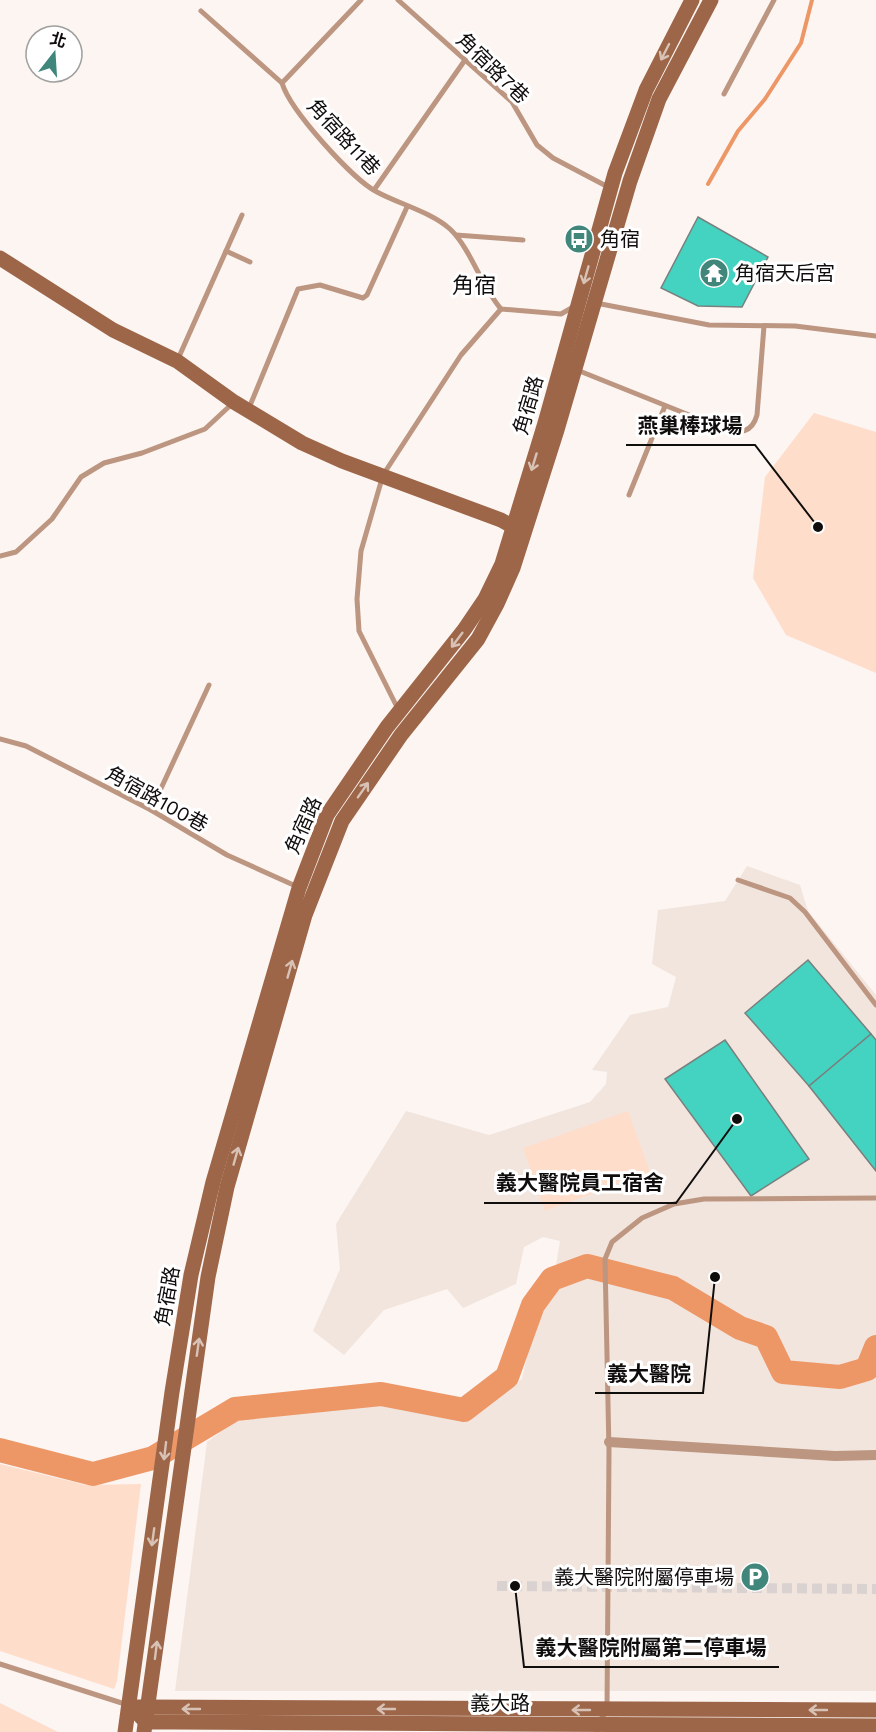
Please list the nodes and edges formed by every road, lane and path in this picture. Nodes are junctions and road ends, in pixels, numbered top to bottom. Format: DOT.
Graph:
graph roads {
  1 [pos="361,0"];
  2 [pos="398,0"];
  3 [pos="692,0"];
  4 [pos="711,0"];
  5 [pos="774,0"];
  6 [pos="201,11"];
  7 [pos="465,60"];
  8 [pos="282,83"];
  9 [pos="724,94"];
  10 [pos="610,188"];
  11 [pos="374,190"];
  12 [pos="626,194"];
  13 [pos="407,207"];
  14 [pos="242,215"];
  15 [pos="456,235"];
  16 [pos="523,240"];
  17 [pos="225,252"];
  18 [pos="0,258"];
  19 [pos="250,262"];
  20 [pos="594,302"];
  21 [pos="578,304"];
  22 [pos="501,309"];
  23 [pos="764,326"];
  24 [pos="876,336"];
  25 [pos="177,361"];
  26 [pos="568,367"];
  27 [pos="241,406"];
  28 [pos="665,406"];
  29 [pos="383,475"];
  30 [pos="629,495"];
  31 [pos="519,530"];
  32 [pos="0,556"];
  33 [pos="210,684"];
  34 [pos="405,718"];
  35 [pos="0,739"];
  36 [pos="151,810"];
  37 [pos="738,880"];
  38 [pos="299,888"];
  39 [pos="876,1005"];
  40 [pos="876,1198"];
  41 [pos="171,1401"];
  42 [pos="189,1405"];
  43 [pos="609,1442"];
  44 [pos="876,1455"];
  45 [pos="0,1664"];
  46 [pos="129,1706"];
  47 [pos="607,1710"];
  48 [pos="876,1710"];
  49 [pos="146,1720"];
  50 [pos="876,1726"];
  51 [pos="597,1728"];
  52 [pos="617,1728"];
  53 [pos="124,1732"];
  1 -- 8 [label="lane"];
  2 -- 7 [label="lane, 角宿路7巷"];
  3 -- 10 [label="main road, 角宿路, one-way"];
  4 -- 12 [label="main road, 角宿路"];
  5 -- 9 [label="lane"];
  6 -- 8 [label="lane, 角宿路11巷"];
  7 -- 10 [label="lane, 角宿路7巷"];
  7 -- 11 [label="lane"];
  8 -- 11 [label="lane, 角宿路11巷"];
  10 -- 12 [label="lane, 角宿路7巷"];
  10 -- 21 [label="main road, 角宿路, one-way"];
  11 -- 13 [label="lane, 角宿路11巷"];
  12 -- 20 [label="main road, 角宿路"];
  13 -- 15 [label="lane, 角宿路11巷"];
  13 -- 27 [label="lane"];
  14 -- 17 [label="lane"];
  15 -- 16 [label="lane"];
  15 -- 22 [label="lane, 角宿路11巷"];
  17 -- 19 [label="lane"];
  17 -- 25 [label="lane"];
  18 -- 25 [label="main road"];
  20 -- 21 [label="lane"];
  20 -- 23 [label="lane"];
  20 -- 26 [label="main road, 角宿路"];
  21 -- 22 [label="lane"];
  21 -- 26 [label="main road, 角宿路"];
  22 -- 29 [label="lane"];
  23 -- 24 [label="lane"];
  23 -- 28 [label="lane"];
  25 -- 27 [label="main road"];
  26 -- 28 [label="lane"];
  26 -- 31 [label="main road, 角宿路"];
  27 -- 29 [label="main road"];
  27 -- 32 [label="lane"];
  28 -- 30 [label="lane"];
  29 -- 31 [label="main road"];
  29 -- 34 [label="lane"];
  31 -- 34 [label="main road, 角宿路"];
  33 -- 36 [label="lane"];
  34 -- 38 [label="main road, 角宿路"];
  42 -- 34 [label="main road, 角宿路, one-way"];
  35 -- 36 [label="lane, 角宿路100巷"];
  36 -- 38 [label="lane, 角宿路100巷"];
  37 -- 39 [label="lane"];
  38 -- 41 [label="main road, 角宿路"];
  40 -- 43 [label="lane"];
  41 -- 42 [label="street"];
  41 -- 46 [label="main road, 角宿路, one-way"];
  49 -- 42 [label="main road, 角宿路, one-way"];
  43 -- 44 [label="street"];
  43 -- 47 [label="lane"];
  45 -- 46 [label="lane"];
  46 -- 49 [label="main road"];
  46 -- 53 [label="main road, 角宿路"];
  48 -- 47 [label="main road, 義大路, one-way"];
  47 -- 49 [label="main road, 義大路, one-way"];
  47 -- 51 [label="lane"];
  47 -- 52 [label="lane"];
  49 -- 51 [label="main road, 義大路"];
  50 -- 52 [label="main road, 義大路"];
  51 -- 52 [label="main road, 義大路"];
}
